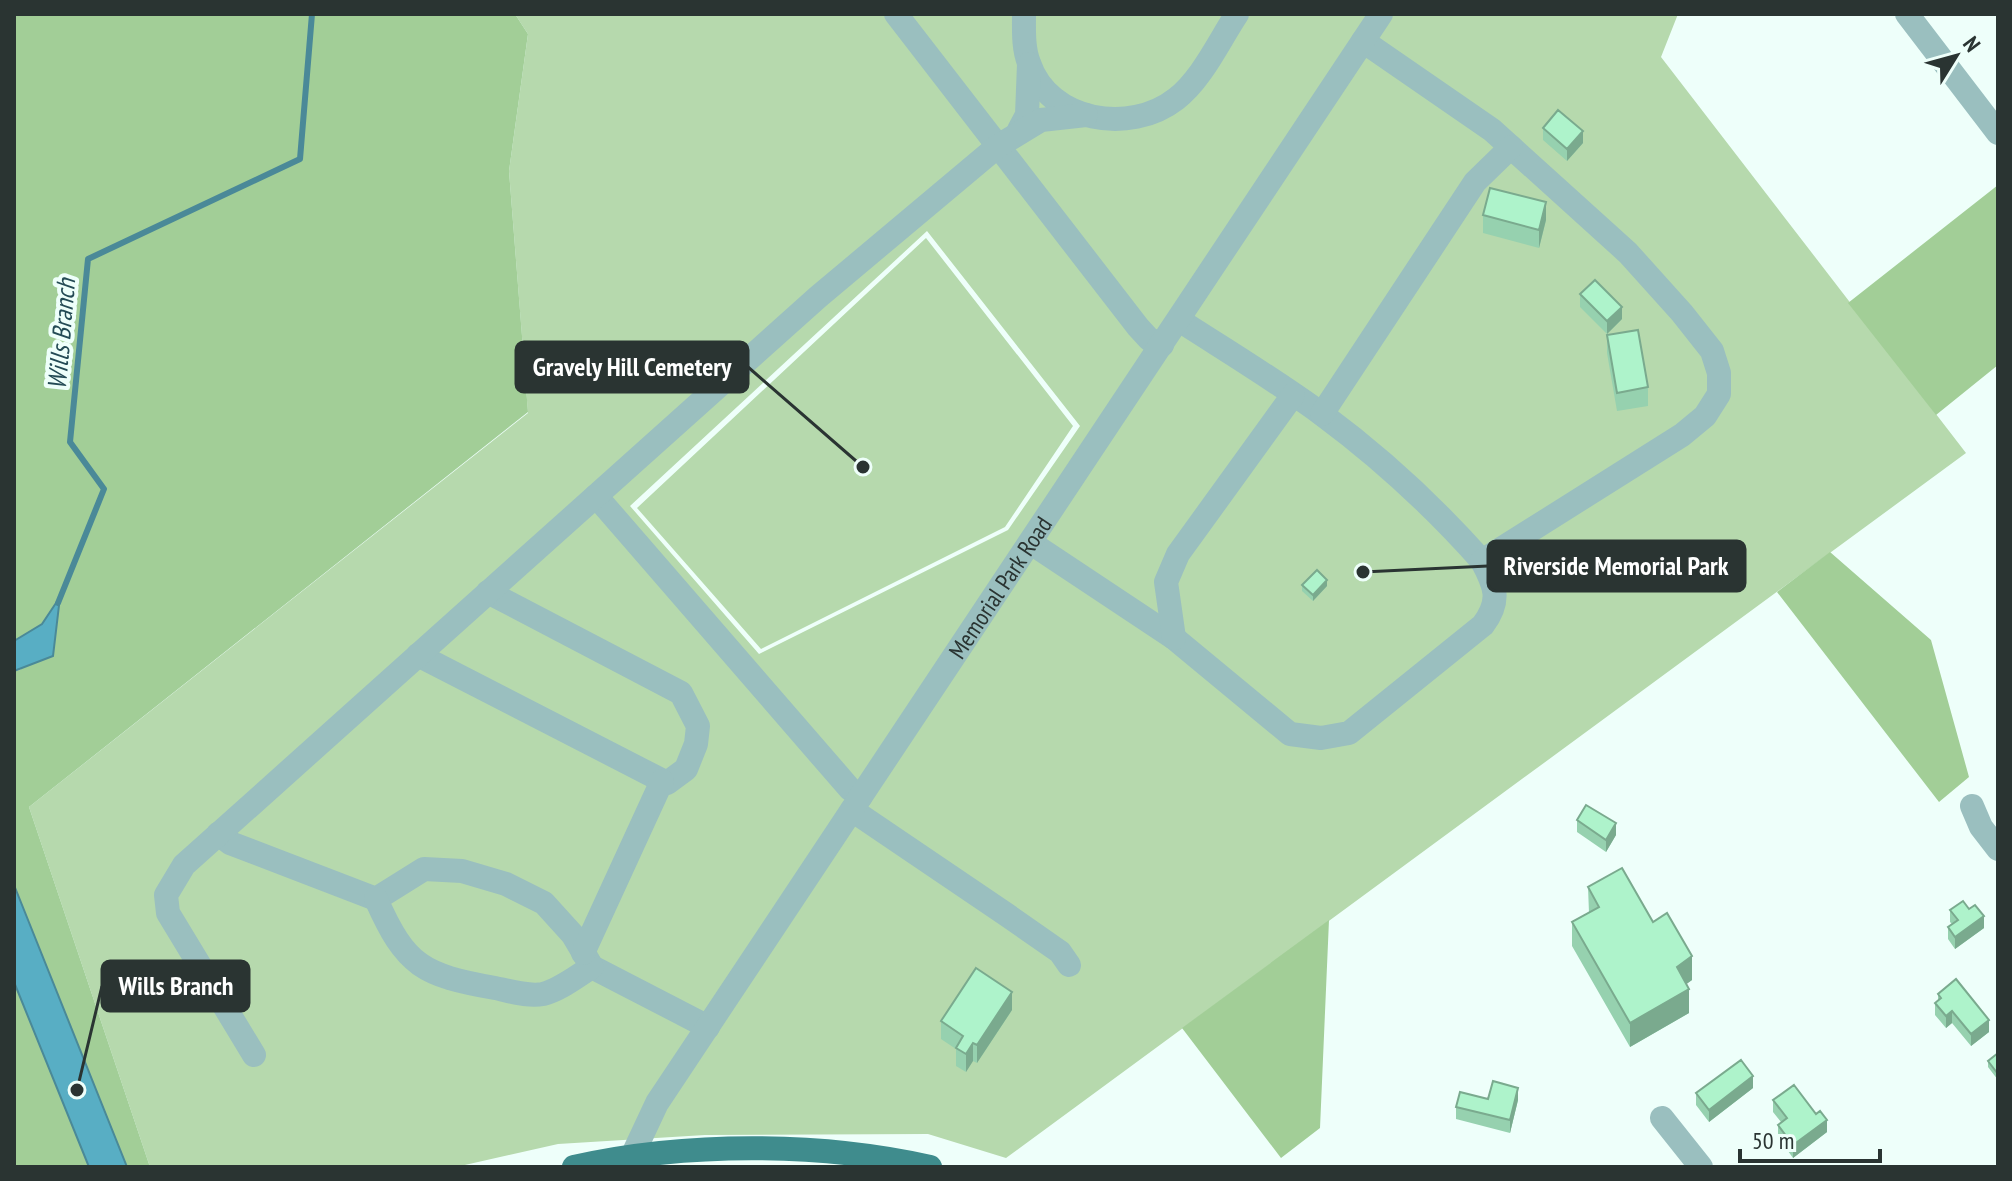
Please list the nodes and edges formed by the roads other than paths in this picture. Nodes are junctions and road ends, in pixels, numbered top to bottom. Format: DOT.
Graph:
graph roads {
  1 [pos="896,14"];
  2 [pos="1024,14"];
  3 [pos="1237,14"];
  4 [pos="1381,14"];
  5 [pos="1907,14"];
  6 [pos="1363,41"];
  7 [pos="1029,64"];
  8 [pos="1086,115"];
  9 [pos="1019,130"];
  10 [pos="1998,133"];
  11 [pos="998,146"];
  12 [pos="1511,147"];
  13 [pos="1179,320"];
  14 [pos="1162,345"];
  15 [pos="1293,395"];
  16 [pos="1322,414"];
  17 [pos="596,496"];
  18 [pos="1031,543"];
  19 [pos="1482,561"];
  20 [pos="488,592"];
  21 [pos="1174,638"];
  22 [pos="418,655"];
  23 [pos="662,781"];
  24 [pos="857,803"];
  25 [pos="1972,806"];
  26 [pos="218,834"];
  27 [pos="1998,849"];
  28 [pos="376,899"];
  29 [pos="588,960"];
  30 [pos="1069,965"];
  31 [pos="708,1027"];
  32 [pos="254,1055"];
  33 [pos="1662,1118"];
  34 [pos="629,1163"];
  35 [pos="574,1167"];
  36 [pos="926,1167"];
  37 [pos="1701,1167"];
  1 -- 11 [label="street"];
  2 -- 7 [label="street"];
  3 -- 8 [label="street"];
  4 -- 6 [label="street, Memorial Park Road"];
  5 -- 10 [label="street"];
  6 -- 12 [label="street"];
  6 -- 13 [label="street, Memorial Park Road"];
  7 -- 8 [label="street"];
  7 -- 9 [label="street"];
  8 -- 9 [label="street"];
  9 -- 11 [label="street"];
  11 -- 14 [label="street"];
  11 -- 17 [label="street"];
  12 -- 16 [label="street"];
  12 -- 19 [label="street"];
  13 -- 14 [label="street, Memorial Park Road"];
  13 -- 15 [label="street"];
  14 -- 18 [label="street, Memorial Park Road"];
  15 -- 16 [label="street"];
  15 -- 21 [label="street"];
  16 -- 19 [label="street"];
  17 -- 20 [label="street"];
  17 -- 24 [label="street"];
  18 -- 21 [label="street"];
  18 -- 24 [label="street, Memorial Park Road"];
  19 -- 21 [label="street"];
  20 -- 22 [label="street"];
  20 -- 23 [label="street"];
  22 -- 23 [label="street"];
  22 -- 26 [label="street"];
  23 -- 29 [label="street"];
  24 -- 30 [label="street"];
  24 -- 31 [label="street, Memorial Park Road"];
  25 -- 27 [label="street"];
  26 -- 28 [label="street"];
  26 -- 32 [label="street"];
  28 -- 29 [label="street"];
  28 -- 29 [label="street"];
  29 -- 31 [label="street"];
  31 -- 34 [label="street, Memorial Park Road"];
  33 -- 37 [label="street"];
  34 -- 35 [label="main road"];
  34 -- 36 [label="main road"];
}
